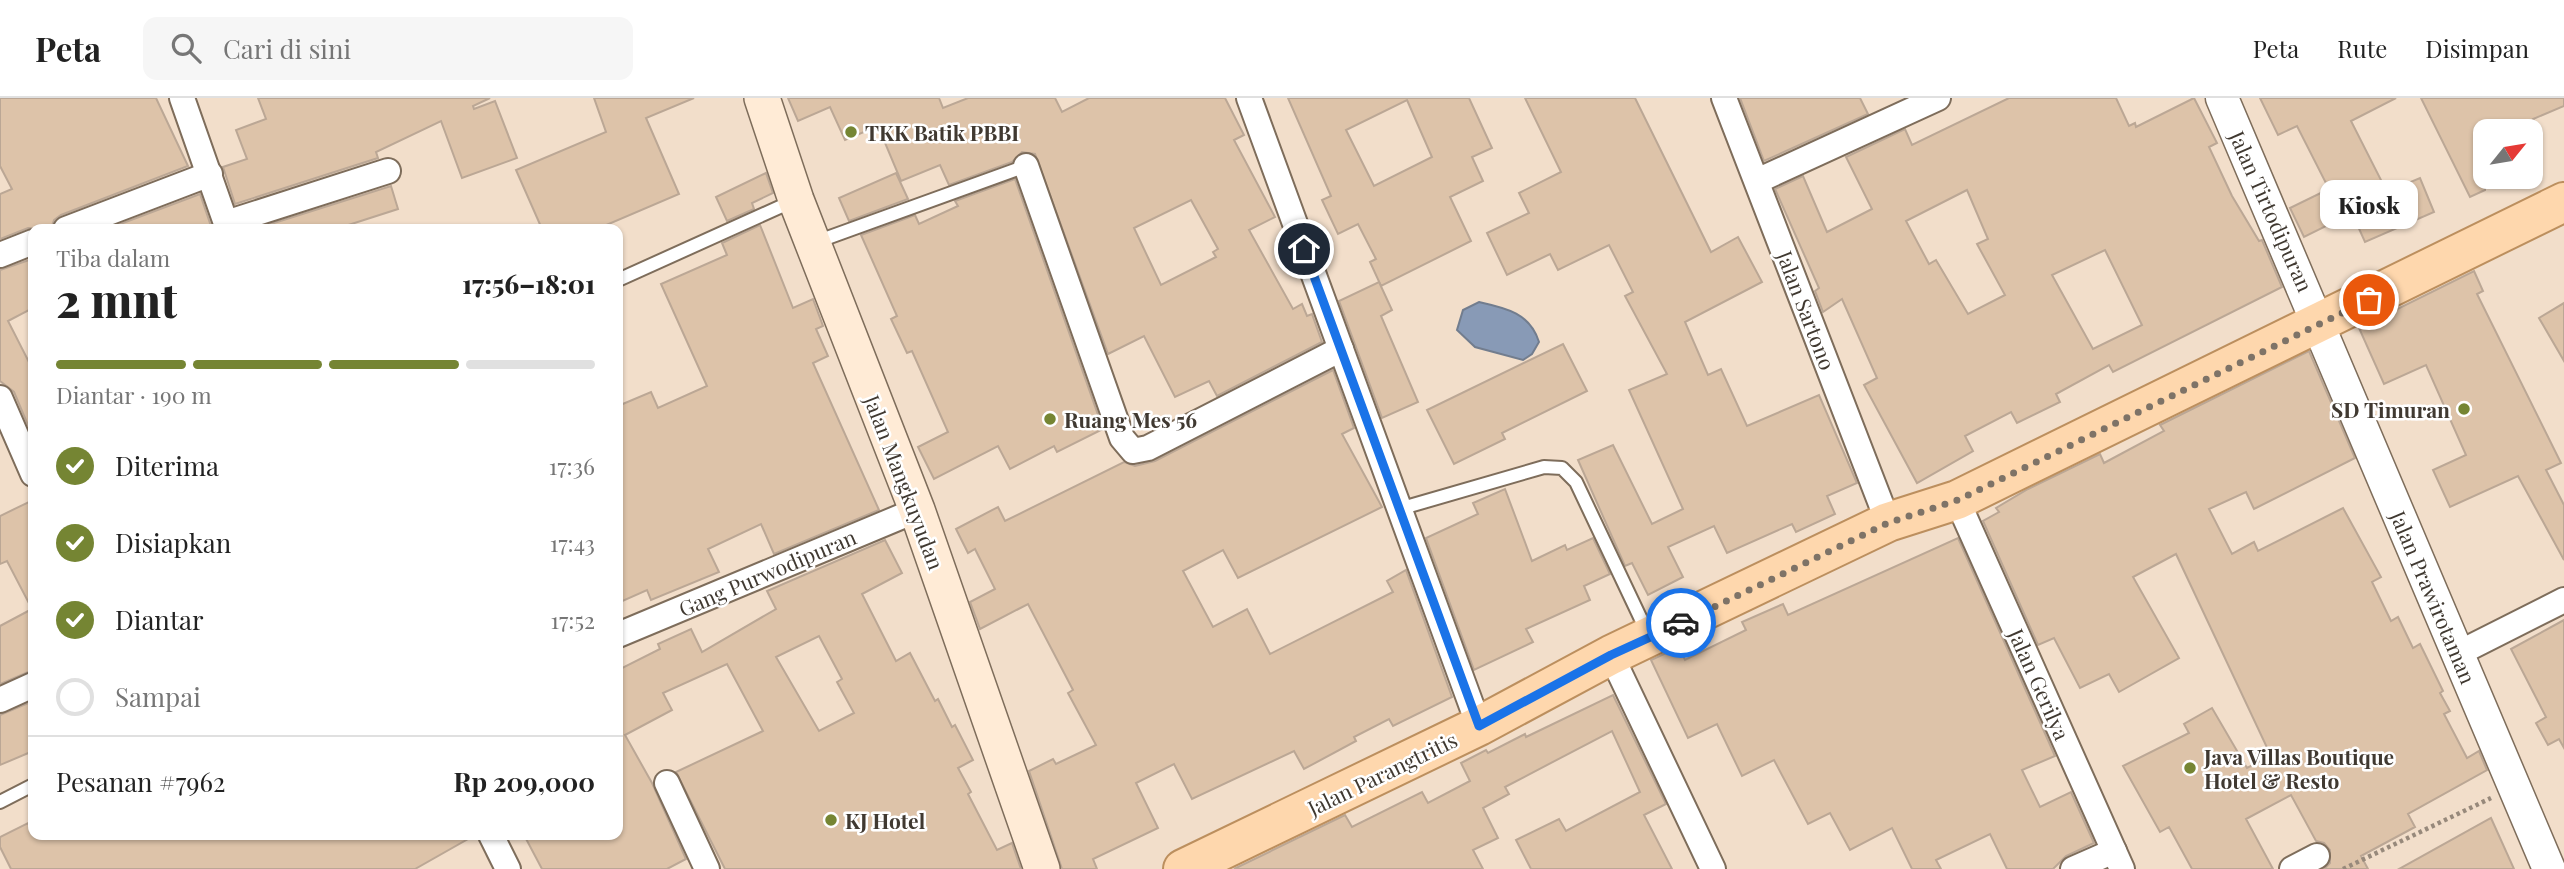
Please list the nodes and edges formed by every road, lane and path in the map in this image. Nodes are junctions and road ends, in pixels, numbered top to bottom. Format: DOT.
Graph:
graph roads {
  1 [pos="182,98"];
  2 [pos="762,98"];
  3 [pos="1249,98"];
  4 [pos="1724,98"];
  5 [pos="1938,98"];
  6 [pos="2222,98"];
  7 [pos="1026,166"];
  8 [pos="388,171"];
  9 [pos="210,174"];
  10 [pos="1757,181"];
  11 [pos="796,200"];
  12 [pos="2563,205"];
  13 [pos="79,224"];
  14 [pos="226,224"];
  15 [pos="233,224"];
  16 [pos="28,244"];
  17 [pos="813,244"];
  18 [pos="0,255"];
  19 [pos="623,278"];
  20 [pos="2321,324"];
  21 [pos="1341,349"];
  22 [pos="0,398"];
  23 [pos="28,462"];
  24 [pos="1958,500"];
  25 [pos="1399,509"];
  26 [pos="917,510"];
  27 [pos="1888,523"];
  28 [pos="2564,600"];
  29 [pos="623,633"];
  30 [pos="1650,638"];
  31 [pos="2457,654"];
  32 [pos="1611,655"];
  33 [pos="28,687"];
  34 [pos="0,700"];
  35 [pos="1479,726"];
  36 [pos="667,783"];
  37 [pos="2514,787"];
  38 [pos="28,788"];
  39 [pos="0,802"];
  40 [pos="494,840"];
  41 [pos="2317,856"];
  42 [pos="2118,860"];
  43 [pos="508,869"];
  44 [pos="707,869"];
  45 [pos="1042,869"];
  46 [pos="1183,869"];
  47 [pos="1713,869"];
  48 [pos="2073,869"];
  49 [pos="2292,869"];
  50 [pos="2343,869"];
  51 [pos="2549,869"];
  1 -- 9 [label="street"];
  2 -- 11 [label="main road, Jalan Mangkuyudan"];
  3 -- 21 [label="street"];
  4 -- 10 [label="street, Jalan Sartono"];
  5 -- 10 [label="street"];
  6 -- 20 [label="street, Jalan Tirtodipuran"];
  7 -- 17 [label="lane"];
  7 -- 21 [label="street"];
  8 -- 15 [label="street"];
  9 -- 13 [label="street"];
  9 -- 14 [label="street"];
  10 -- 27 [label="street, Jalan Sartono"];
  11 -- 17 [label="main road, Jalan Mangkuyudan"];
  11 -- 19 [label="lane"];
  12 -- 20 [label="main road, Jalan Parangtritis"];
  16 -- 18 [label="street"];
  17 -- 26 [label="main road, Jalan Mangkuyudan"];
  20 -- 24 [label="main road, Jalan Parangtritis"];
  20 -- 31 [label="street, Jalan Prawirotaman"];
  21 -- 25 [label="street"];
  22 -- 23 [label="street"];
  24 -- 27 [label="main road, Jalan Parangtritis"];
  24 -- 42 [label="street, Jalan Gerilya"];
  25 -- 30 [label="lane"];
  25 -- 35 [label="street"];
  26 -- 29 [label="street, Gang Purwodipuran"];
  26 -- 45 [label="main road, Jalan Mangkuyudan"];
  27 -- 30 [label="main road, Jalan Parangtritis"];
  28 -- 31 [label="street"];
  30 -- 32 [label="main road, Jalan Parangtritis"];
  31 -- 37 [label="street, Jalan Prawirotaman"];
  32 -- 35 [label="main road, Jalan Parangtritis"];
  32 -- 47 [label="street"];
  33 -- 34 [label="street"];
  35 -- 46 [label="main road, Jalan Parangtritis"];
  36 -- 44 [label="street"];
  37 -- 50 [label="path"];
  37 -- 51 [label="street, Jalan Prawirotaman"];
  38 -- 39 [label="lane"];
  40 -- 43 [label="street"];
  41 -- 49 [label="street"];
  42 -- 48 [label="street"];
}
